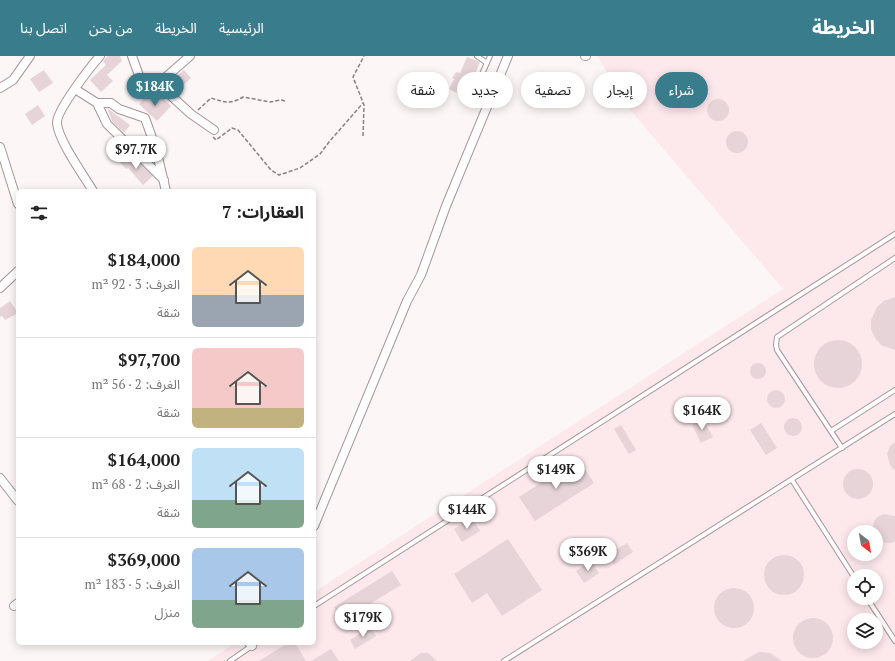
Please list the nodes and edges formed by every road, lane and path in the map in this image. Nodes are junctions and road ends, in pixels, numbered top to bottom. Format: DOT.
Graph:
graph roads {
  1 [pos="30,56"];
  2 [pos="100,56"];
  3 [pos="132,56"];
  4 [pos="190,56"];
  5 [pos="364,56"];
  6 [pos="477,56"];
  7 [pos="490,56"];
  8 [pos="508,56"];
  9 [pos="487,63"];
  10 [pos="483,72"];
  11 [pos="158,84"];
  12 [pos="0,88"];
  13 [pos="75,89"];
  14 [pos="285,101"];
  15 [pos="363,102"];
  16 [pos="97,103"];
  17 [pos="191,114"];
  18 [pos="214,130"];
  19 [pos="363,136"];
  20 [pos="0,147"];
  21 [pos="164,180"];
  22 [pos="92,189"];
  23 [pos="166,189"];
  24 [pos="16,198"];
  25 [pos="895,234"];
  26 [pos="895,258"];
  27 [pos="16,273"];
  28 [pos="0,288"];
  29 [pos="895,390"];
  30 [pos="895,414"];
  31 [pos="831,431"];
  32 [pos="842,448"];
  33 [pos="792,480"];
  34 [pos="1,483"];
  35 [pos="16,499"];
  36 [pos="316,521"];
  37 [pos="849,569"];
  38 [pos="316,605"];
  39 [pos="871,605"];
  40 [pos="895,642"];
  41 [pos="251,645"];
  42 [pos="230,661"];
  43 [pos="504,661"];
  1 -- 12 [label="street"];
  2 -- 13 [label="street"];
  3 -- 11 [label="street"];
  4 -- 11 [label="street"];
  5 -- 15 [label="path"];
  6 -- 9 [label="lane"];
  7 -- 9 [label="lane"];
  8 -- 36 [label="street"];
  9 -- 10 [label="lane"];
  11 -- 17 [label="street"];
  13 -- 16 [label="street"];
  13 -- 22 [label="street"];
  14 -- 17 [label="path"];
  15 -- 18 [label="path"];
  15 -- 19 [label="path"];
  16 -- 21 [label="street"];
  16 -- 21 [label="street"];
  17 -- 18 [label="street"];
  20 -- 24 [label="street"];
  21 -- 23 [label="street"];
  25 -- 38 [label="lane"];
  26 -- 31 [label="lane"];
  27 -- 28 [label="street"];
  29 -- 31 [label="lane"];
  30 -- 32 [label="lane"];
  31 -- 32 [label="lane"];
  32 -- 33 [label="lane"];
  33 -- 37 [label="lane"];
  33 -- 43 [label="lane"];
  34 -- 35 [label="street"];
  39 -- 40 [label="lane"];
  41 -- 42 [label="lane"];
}
